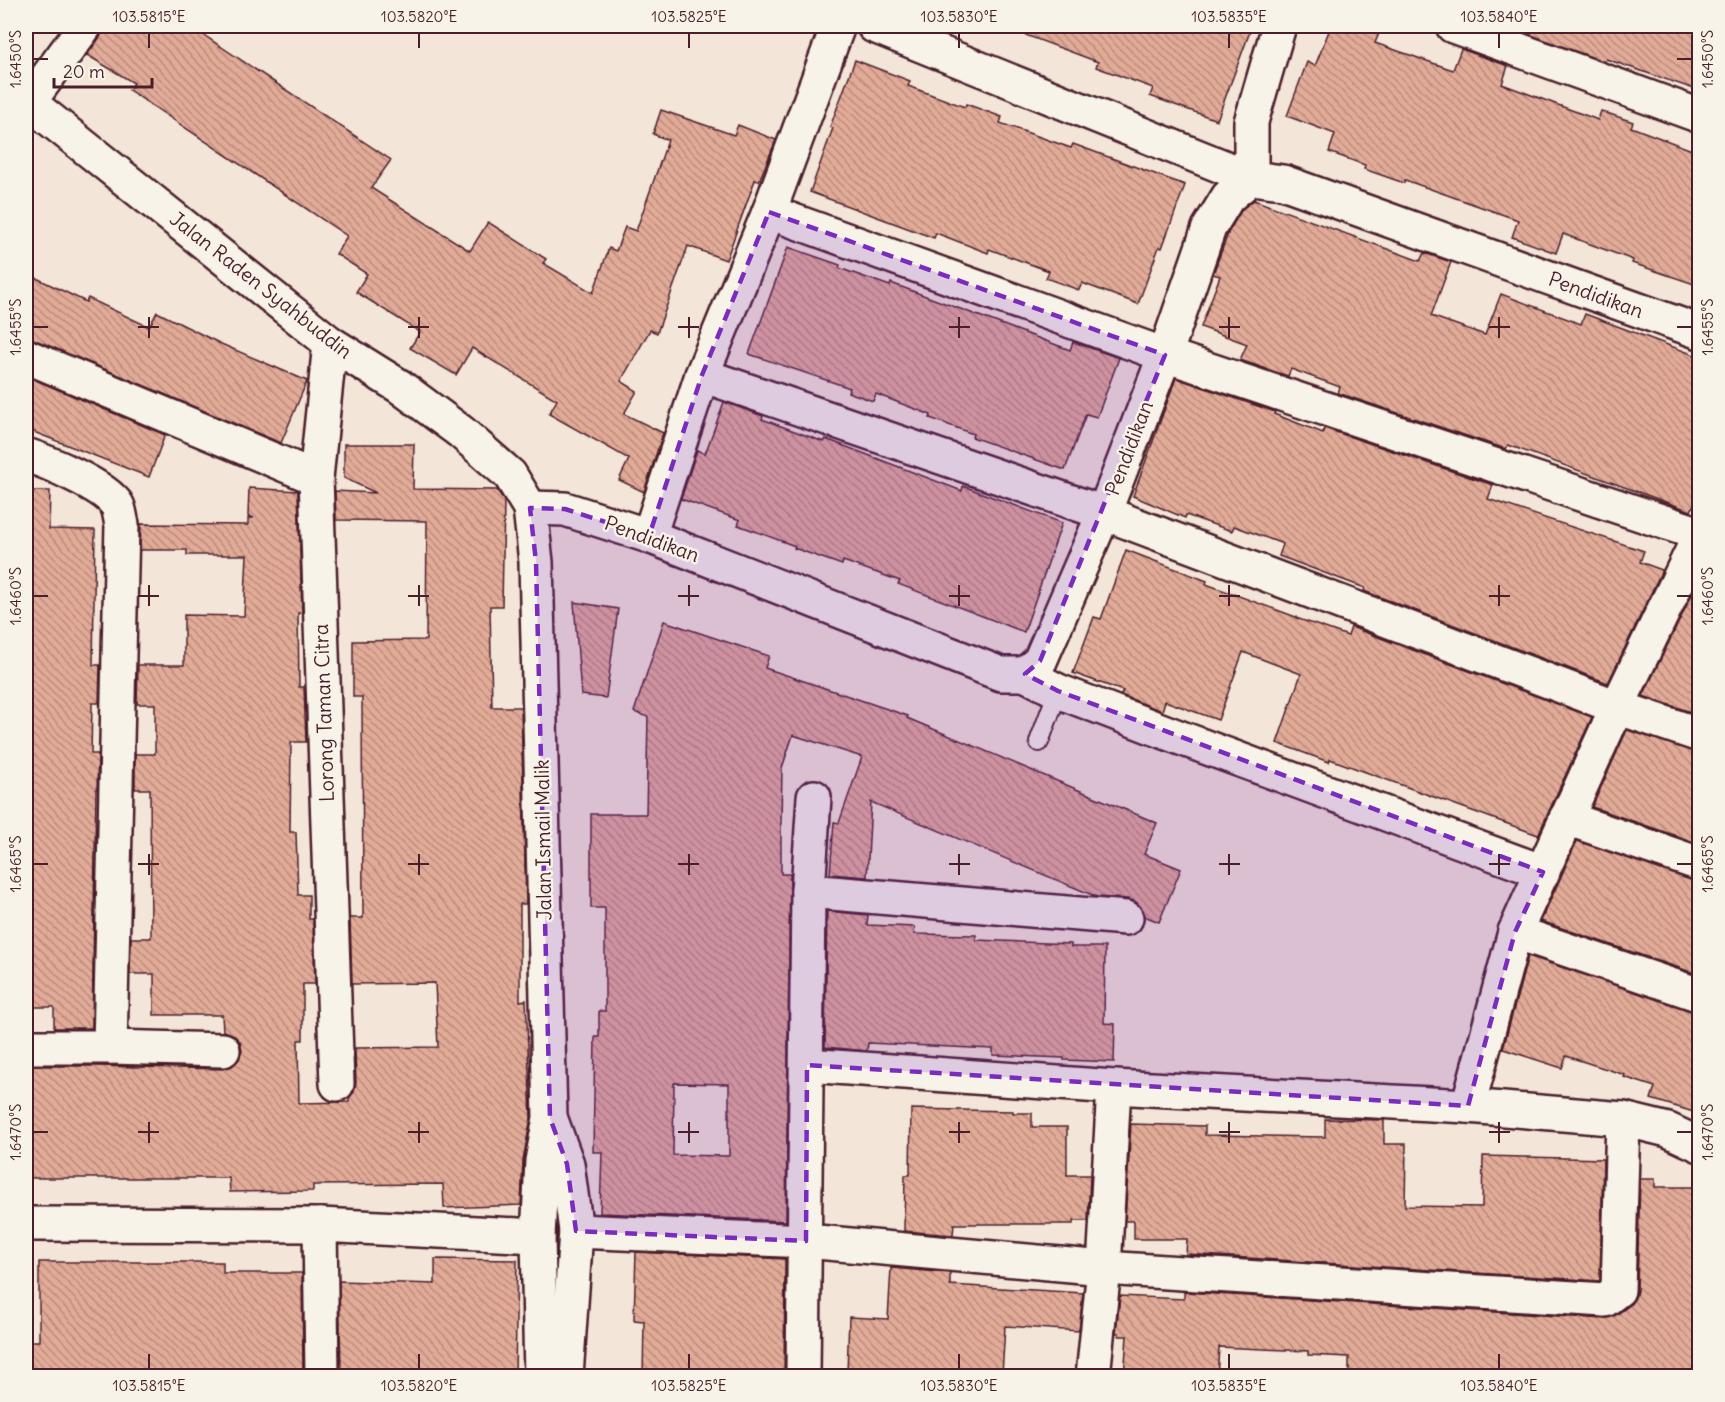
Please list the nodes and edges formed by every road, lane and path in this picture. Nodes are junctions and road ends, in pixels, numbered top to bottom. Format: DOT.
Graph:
graph roads {
  1 [pos="85,26"];
  2 [pos="838,26"];
  3 [pos="874,26"];
  4 [pos="1279,26"];
  5 [pos="1453,26"];
  6 [pos="27,101"];
  7 [pos="1700,116"];
  8 [pos="1251,178"];
  9 [pos="769,212"];
  10 [pos="1700,332"];
  11 [pos="330,343"];
  12 [pos="1165,355"];
  13 [pos="26,356"];
  14 [pos="702,375"];
  15 [pos="26,455"];
  16 [pos="316,478"];
  17 [pos="530,508"];
  18 [pos="1104,513"];
  19 [pos="1700,535"];
  20 [pos="650,536"];
  21 [pos="536,562"];
  22 [pos="1025,674"];
  23 [pos="1058,691"];
  24 [pos="1617,707"];
  25 [pos="1700,735"];
  26 [pos="1039,742"];
  27 [pos="814,798"];
  28 [pos="1566,818"];
  29 [pos="1700,864"];
  30 [pos="1543,872"];
  31 [pos="808,891"];
  32 [pos="1126,918"];
  33 [pos="1515,932"];
  34 [pos="1700,995"];
  35 [pos="26,1047"];
  36 [pos="110,1047"];
  37 [pos="223,1050"];
  38 [pos="807,1065"];
  39 [pos="337,1084"];
  40 [pos="1114,1087"];
  41 [pos="1468,1106"];
  42 [pos="550,1118"];
  43 [pos="1623,1119"];
  44 [pos="1700,1145"];
  45 [pos="26,1224"];
  46 [pos="320,1225"];
  47 [pos="576,1231"];
  48 [pos="538,1236"];
  49 [pos="806,1241"];
  50 [pos="1104,1268"];
  51 [pos="321,1377"];
  52 [pos="541,1377"];
  53 [pos="566,1377"];
  54 [pos="803,1377"];
  55 [pos="1093,1377"];
  1 -- 6 [label="street"];
  2 -- 9 [label="street"];
  3 -- 8 [label="street"];
  4 -- 8 [label="street"];
  5 -- 7 [label="street"];
  6 -- 11 [label="street, Jalan Raden Syahbuddin"];
  8 -- 10 [label="street, Pendidikan"];
  8 -- 12 [label="street, Pendidikan"];
  9 -- 12 [label="street"];
  9 -- 14 [label="street"];
  11 -- 16 [label="street, Lorong Taman Citra"];
  11 -- 17 [label="street, Jalan Raden Syahbuddin"];
  12 -- 18 [label="street, Pendidikan"];
  12 -- 19 [label="street"];
  13 -- 16 [label="street"];
  14 -- 18 [label="street"];
  14 -- 20 [label="street"];
  15 -- 36 [label="street"];
  16 -- 39 [label="street, Lorong Taman Citra"];
  17 -- 20 [label="street, Pendidikan"];
  17 -- 21 [label="street, Jalan Raden Syahbuddin"];
  18 -- 22 [label="street, Pendidikan"];
  18 -- 24 [label="street"];
  19 -- 24 [label="street"];
  20 -- 22 [label="street, Pendidikan"];
  21 -- 42 [label="street, Jalan Ismail Malik"];
  22 -- 23 [label="street"];
  23 -- 26 [label="lane"];
  23 -- 30 [label="street"];
  24 -- 25 [label="street"];
  24 -- 28 [label="street"];
  27 -- 31 [label="street"];
  28 -- 29 [label="street"];
  28 -- 30 [label="street"];
  30 -- 33 [label="street"];
  31 -- 32 [label="street"];
  31 -- 38 [label="street"];
  33 -- 34 [label="street"];
  33 -- 41 [label="street"];
  35 -- 36 [label="street"];
  36 -- 37 [label="street"];
  38 -- 40 [label="street"];
  38 -- 49 [label="street"];
  40 -- 41 [label="street"];
  40 -- 50 [label="street"];
  41 -- 43 [label="street"];
  42 -- 47 [label="street, Jalan Ismail Malik"];
  42 -- 48 [label="street, Jalan Ismail Malik"];
  43 -- 44 [label="street"];
  43 -- 50 [label="street"];
  45 -- 46 [label="street"];
  46 -- 48 [label="street"];
  46 -- 51 [label="street"];
  47 -- 49 [label="street"];
  47 -- 53 [label="street, Jalan Ismail Malik"];
  48 -- 52 [label="street, Jalan Ismail Malik"];
  49 -- 50 [label="street"];
  49 -- 54 [label="street"];
  50 -- 55 [label="street"];
}
